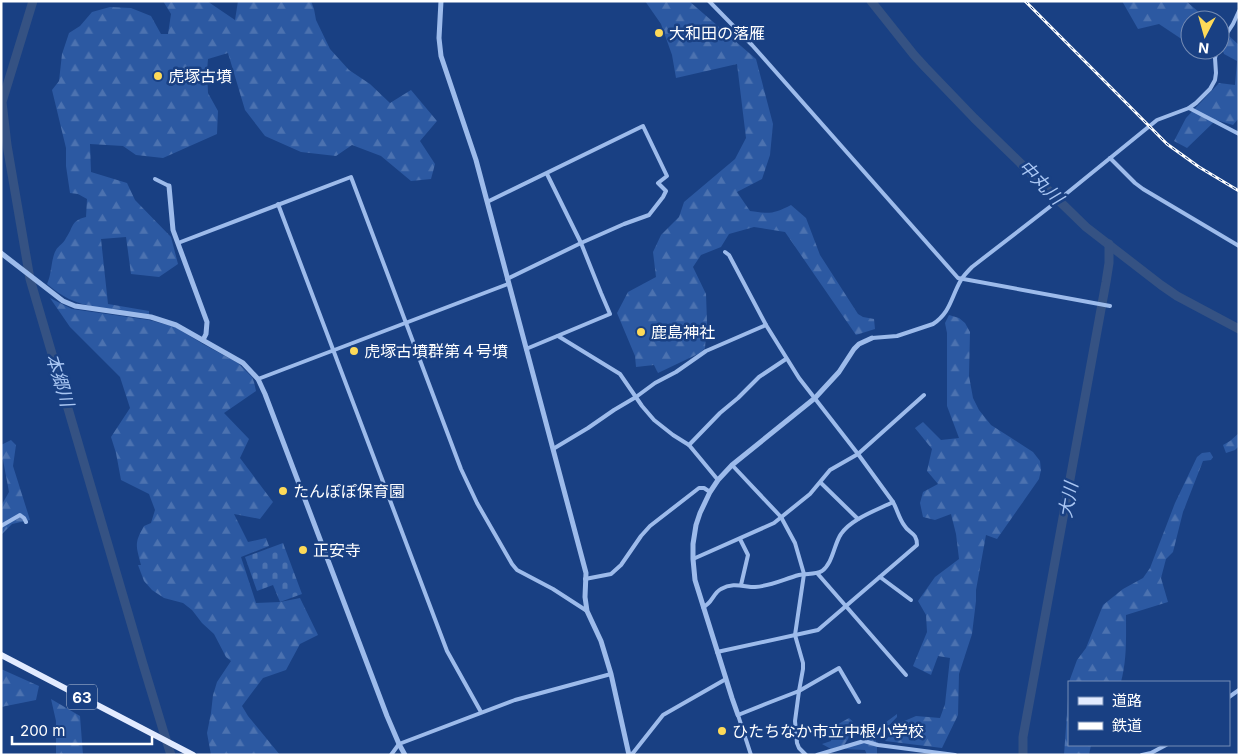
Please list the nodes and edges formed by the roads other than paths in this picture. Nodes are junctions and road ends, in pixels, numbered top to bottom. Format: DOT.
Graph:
graph roads {
  1 [pos="441,1"];
  2 [pos="708,1"];
  3 [pos="1239,11"];
  4 [pos="1233,24"];
  5 [pos="1230,29"];
  6 [pos="1239,29"];
  7 [pos="1215,60"];
  8 [pos="1189,108"];
  9 [pos="1239,134"];
  10 [pos="1110,158"];
  11 [pos="548,174"];
  12 [pos="155,179"];
  13 [pos="169,186"];
  14 [pos="487,202"];
  15 [pos="278,204"];
  16 [pos="178,243"];
  17 [pos="581,243"];
  18 [pos="1239,246"];
  19 [pos="724,252"];
  20 [pos="1,253"];
  21 [pos="961,280"];
  22 [pos="508,281"];
  23 [pos="1110,306"];
  24 [pos="406,323"];
  25 [pos="766,325"];
  26 [pos="558,336"];
  27 [pos="872,338"];
  28 [pos="203,340"];
  29 [pos="526,349"];
  30 [pos="333,350"];
  31 [pos="786,359"];
  32 [pos="258,379"];
  33 [pos="924,395"];
  34 [pos="636,397"];
  35 [pos="815,398"];
  36 [pos="689,446"];
  37 [pos="553,449"];
  38 [pos="858,454"];
  39 [pos="732,465"];
  40 [pos="718,480"];
  41 [pos="821,482"];
  42 [pos="710,492"];
  43 [pos="893,502"];
  44 [pos="781,517"];
  45 [pos="858,520"];
  46 [pos="26,522"];
  47 [pos="1,526"];
  48 [pos="740,539"];
  49 [pos="693,559"];
  50 [pos="817,573"];
  51 [pos="804,574"];
  52 [pos="880,577"];
  53 [pos="585,579"];
  54 [pos="741,585"];
  55 [pos="911,600"];
  56 [pos="703,607"];
  57 [pos="846,607"];
  58 [pos="587,611"];
  59 [pos="795,635"];
  60 [pos="717,652"];
  61 [pos="1,655"];
  62 [pos="611,674"];
  63 [pos="906,675"];
  64 [pos="726,679"];
  65 [pos="799,691"];
  66 [pos="859,702"];
  67 [pos="481,712"];
  68 [pos="738,716"];
  69 [pos="399,744"];
  70 [pos="1164,746"];
  71 [pos="193,755"];
  72 [pos="391,755"];
  73 [pos="404,755"];
  74 [pos="630,755"];
  75 [pos="751,755"];
  76 [pos="806,755"];
  77 [pos="817,755"];
  78 [pos="955,755"];
  79 [pos="1142,755"];
  1 -- 14 [label="street"];
  2 -- 21 [label="street"];
  3 -- 4 [label="street"];
  4 -- 5 [label="street"];
  4 -- 6 [label="street"];
  7 -- 8 [label="street"];
  8 -- 9 [label="street"];
  8 -- 10 [label="street"];
  10 -- 18 [label="street"];
  10 -- 21 [label="street"];
  11 -- 14 [label="street"];
  11 -- 17 [label="street"];
  11 -- 17 [label="street"];
  12 -- 13 [label="street"];
  13 -- 16 [label="street"];
  14 -- 22 [label="street"];
  15 -- 16 [label="street"];
  15 -- 24 [label="street"];
  15 -- 30 [label="street"];
  16 -- 28 [label="street"];
  17 -- 22 [label="street"];
  17 -- 26 [label="street"];
  19 -- 25 [label="street"];
  20 -- 28 [label="street"];
  21 -- 23 [label="street"];
  21 -- 27 [label="street"];
  22 -- 24 [label="street"];
  22 -- 29 [label="street"];
  24 -- 30 [label="street"];
  24 -- 58 [label="street"];
  25 -- 31 [label="street"];
  25 -- 34 [label="street"];
  26 -- 29 [label="street"];
  26 -- 34 [label="street"];
  27 -- 35 [label="street"];
  28 -- 32 [label="street"];
  29 -- 37 [label="street"];
  30 -- 32 [label="street"];
  30 -- 67 [label="street"];
  31 -- 35 [label="street"];
  31 -- 36 [label="street"];
  32 -- 69 [label="street"];
  33 -- 38 [label="street"];
  34 -- 36 [label="street"];
  34 -- 37 [label="street"];
  35 -- 38 [label="street"];
  35 -- 39 [label="street"];
  36 -- 40 [label="street"];
  37 -- 53 [label="street"];
  38 -- 41 [label="street"];
  38 -- 43 [label="street"];
  39 -- 40 [label="street"];
  39 -- 44 [label="street"];
  40 -- 42 [label="street"];
  41 -- 44 [label="street"];
  41 -- 45 [label="street"];
  42 -- 49 [label="street"];
  42 -- 53 [label="street"];
  43 -- 45 [label="street"];
  43 -- 52 [label="street"];
  44 -- 48 [label="street"];
  44 -- 51 [label="street"];
  45 -- 50 [label="street"];
  46 -- 47 [label="street"];
  48 -- 49 [label="street"];
  48 -- 54 [label="street"];
  49 -- 56 [label="street"];
  50 -- 51 [label="street"];
  50 -- 57 [label="street"];
  51 -- 54 [label="street"];
  51 -- 59 [label="street"];
  52 -- 55 [label="street"];
  52 -- 57 [label="street"];
  53 -- 58 [label="street"];
  54 -- 56 [label="street"];
  56 -- 60 [label="street"];
  57 -- 59 [label="street"];
  57 -- 63 [label="street"];
  58 -- 62 [label="street"];
  59 -- 60 [label="street"];
  59 -- 65 [label="street"];
  60 -- 64 [label="street"];
  61 -- 71 [label="main road, 63"];
  62 -- 67 [label="street"];
  62 -- 74 [label="street"];
  64 -- 68 [label="street"];
  64 -- 74 [label="street"];
  65 -- 66 [label="street"];
  65 -- 68 [label="street"];
  65 -- 76 [label="street"];
  67 -- 69 [label="street"];
  68 -- 75 [label="street"];
  69 -- 72 [label="street"];
  69 -- 73 [label="street"];
  70 -- 79 [label="street"];
  77 -- 78 [label="street"];
}
